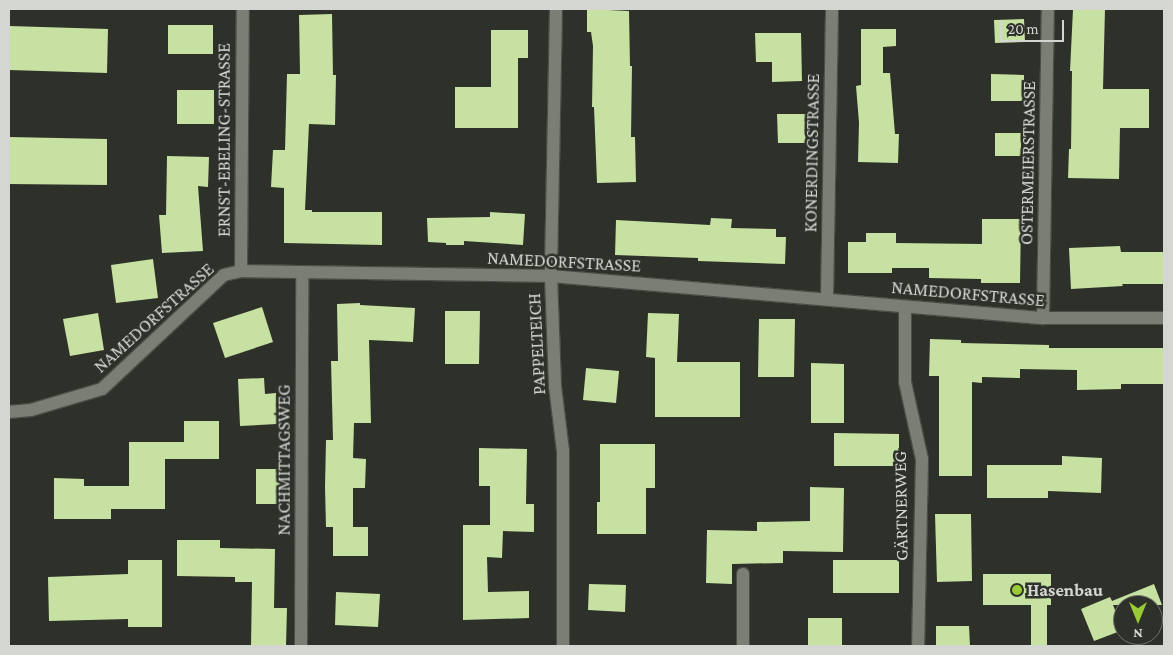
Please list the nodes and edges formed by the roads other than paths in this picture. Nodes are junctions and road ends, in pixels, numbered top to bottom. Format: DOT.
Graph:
graph roads {
  1 [pos="243,9"];
  2 [pos="556,9"];
  3 [pos="832,9"];
  4 [pos="1048,9"];
  5 [pos="241,271"];
  6 [pos="302,273"];
  7 [pos="551,276"];
  8 [pos="827,298"];
  9 [pos="905,307"];
  10 [pos="1043,318"];
  11 [pos="1164,318"];
  12 [pos="9,412"];
  13 [pos="743,574"];
  14 [pos="301,646"];
  15 [pos="563,646"];
  16 [pos="743,646"];
  17 [pos="918,646"];
  1 -- 5 [label="street, ERNST-EBELING-STRASSE"];
  2 -- 7 [label="street, PAPPELTEICH"];
  3 -- 8 [label="street, KONERDINGSTRASSE"];
  4 -- 10 [label="street, OSTERMEIERSTRASSE"];
  5 -- 6 [label="street, NAMEDORFSTRASSE"];
  5 -- 12 [label="street, NAMEDORFSTRASSE"];
  6 -- 7 [label="street, NAMEDORFSTRASSE"];
  6 -- 14 [label="street, NACHMITTAGSWEG"];
  7 -- 8 [label="street, NAMEDORFSTRASSE"];
  7 -- 15 [label="street, PAPPELTEICH"];
  8 -- 9 [label="street, NAMEDORFSTRASSE"];
  9 -- 10 [label="street, NAMEDORFSTRASSE"];
  9 -- 17 [label="street, GÄRTNERWEG"];
  10 -- 11 [label="street, NAMEDORFSTRASSE"];
  13 -- 16 [label="street"];
}
